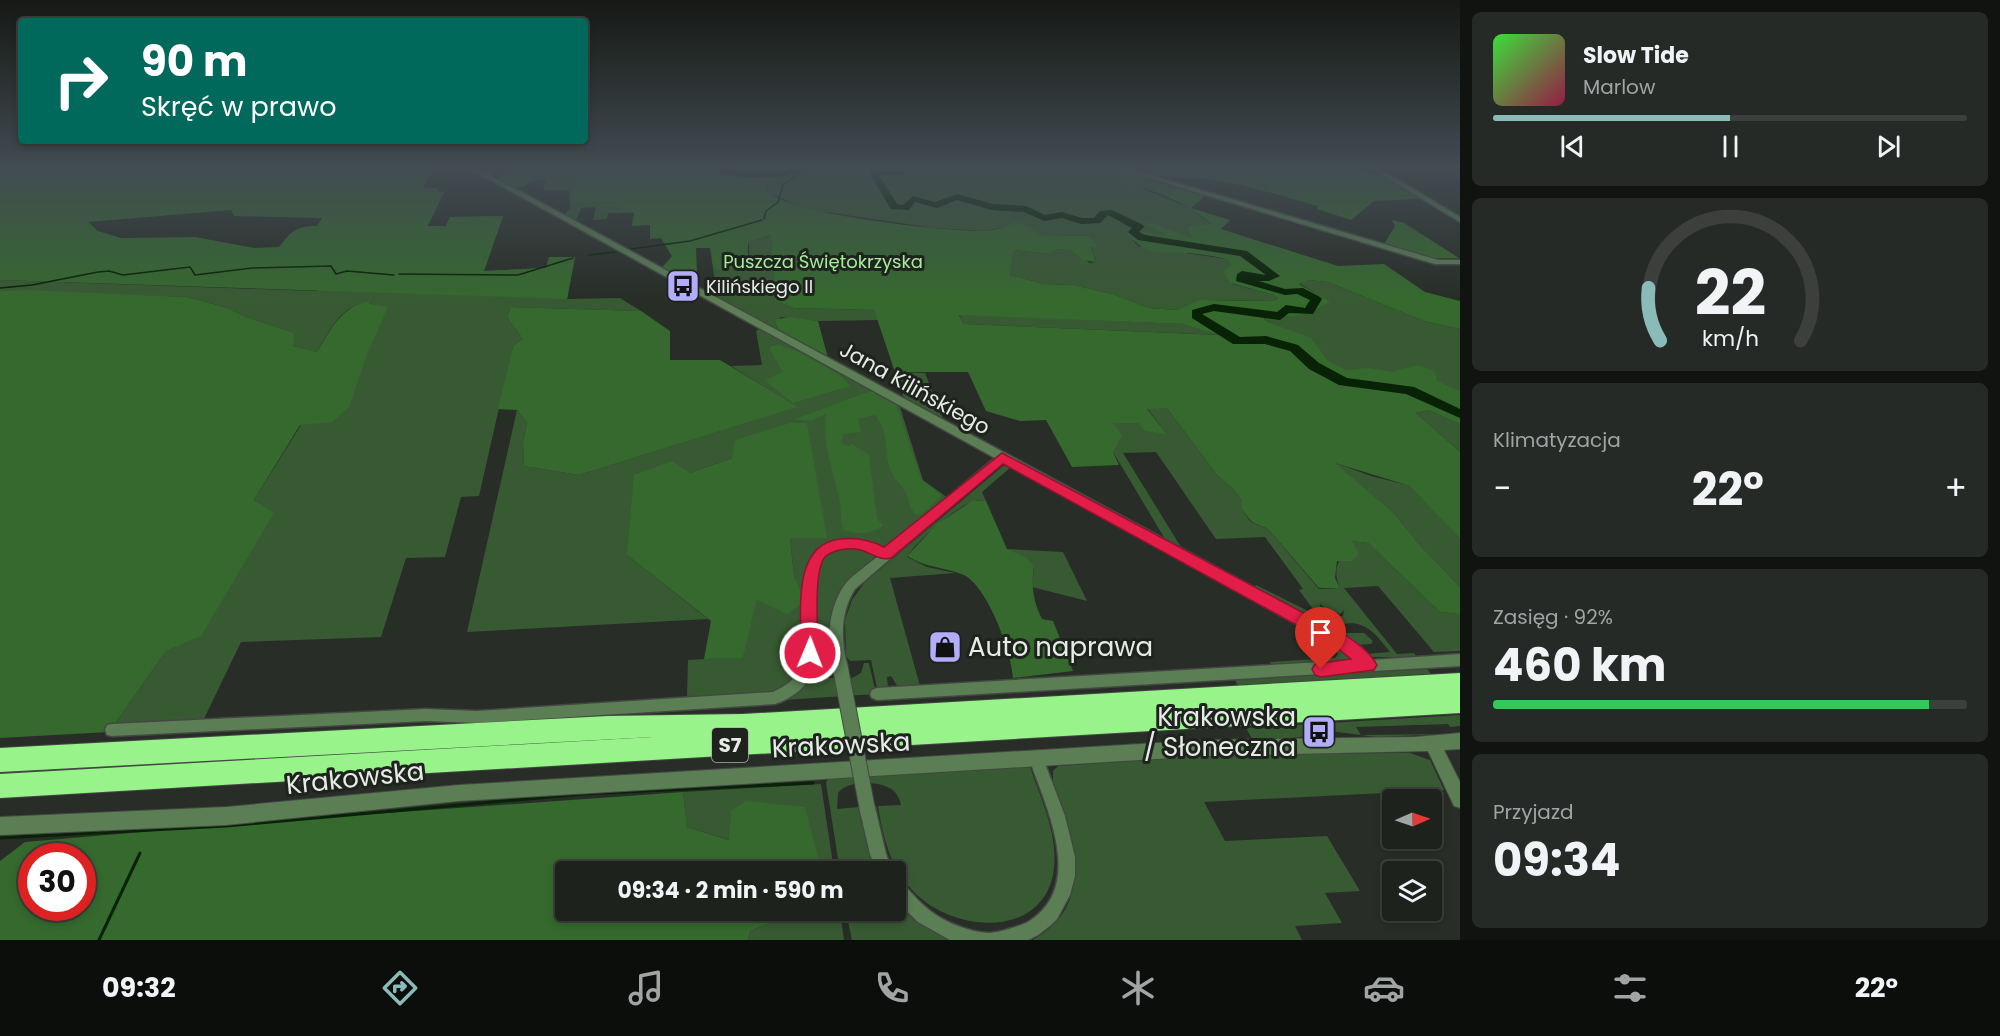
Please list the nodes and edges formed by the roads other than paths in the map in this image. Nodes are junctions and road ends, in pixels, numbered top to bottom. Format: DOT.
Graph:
graph roads {
  1 [pos="550,211"];
  2 [pos="1264,211"];
  3 [pos="1445,211"];
  4 [pos="1460,220"];
  5 [pos="1460,262"];
  6 [pos="1002,458"];
  7 [pos="885,554"];
  8 [pos="1460,660"];
  9 [pos="1368,665"];
  10 [pos="1460,684"];
  11 [pos="877,694"];
  12 [pos="1460,703"];
  13 [pos="112,730"];
  14 [pos="1460,741"];
  15 [pos="1433,744"];
  16 [pos="1036,758"];
  17 [pos="0,760"];
  18 [pos="0,786"];
  19 [pos="1460,800"];
  20 [pos="0,826"];
  21 [pos="881,861"];
  22 [pos="906,901"];
  23 [pos="985,940"];
  24 [pos="994,940"];
  1 -- 6 [label="street, Jana Kilińskiego"];
  2 -- 5 [label="street"];
  3 -- 4 [label="street"];
  6 -- 7 [label="street"];
  6 -- 9 [label="street, Jana Kilińskiego"];
  7 -- 13 [label="street"];
  7 -- 21 [label="street, bridge"];
  8 -- 9 [label="street"];
  9 -- 11 [label="street"];
  10 -- 17 [label="highway, S7"];
  12 -- 18 [label="highway, S7"];
  14 -- 15 [label="street, Krakowska"];
  15 -- 16 [label="street, Krakowska"];
  15 -- 19 [label="street"];
  16 -- 20 [label="street, Krakowska"];
  16 -- 24 [label="street"];
  22 -- 23 [label="street"];
}
